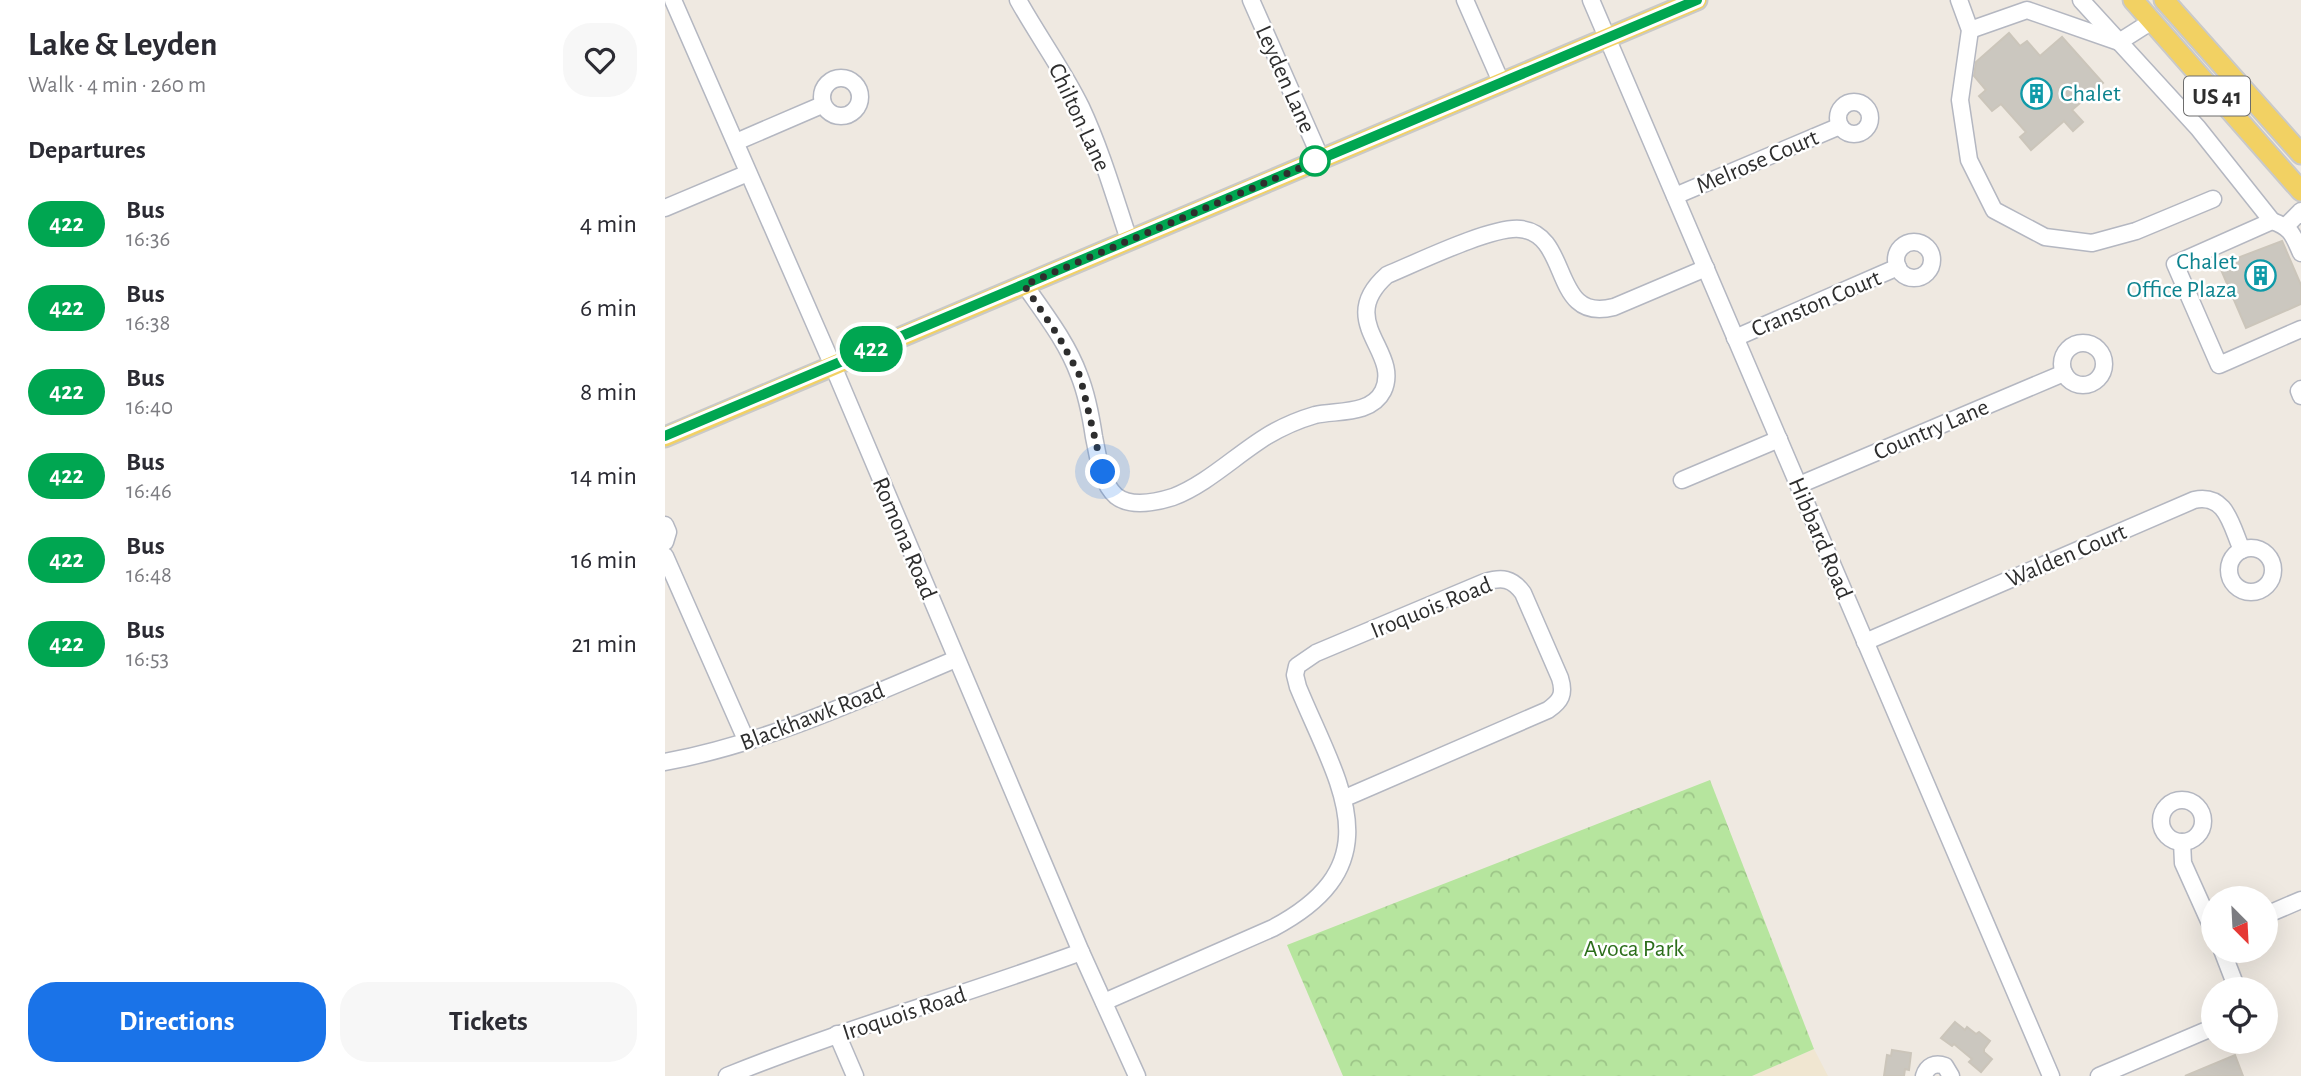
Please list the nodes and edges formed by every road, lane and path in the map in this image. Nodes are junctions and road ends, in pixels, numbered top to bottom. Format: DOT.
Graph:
graph roads {
  1 [pos="673,0"];
  2 [pos="1017,0"];
  3 [pos="1251,0"];
  4 [pos="1465,0"];
  5 [pos="1591,0"];
  6 [pos="1959,0"];
  7 [pos="2081,0"];
  8 [pos="2133,0"];
  9 [pos="2164,0"];
  10 [pos="1689,2"];
  11 [pos="2151,21"];
  12 [pos="1970,30"];
  13 [pos="1607,37"];
  14 [pos="2119,42"];
  15 [pos="1501,82"];
  16 [pos="823,104"];
  17 [pos="1840,126"];
  18 [pos="736,142"];
  19 [pos="2301,154"];
  20 [pos="1321,159"];
  21 [pos="748,173"];
  22 [pos="2301,191"];
  23 [pos="1675,196"];
  24 [pos="2213,199"];
  25 [pos="665,208"];
  26 [pos="2301,211"];
  27 [pos="2279,224"];
  28 [pos="1129,240"];
  29 [pos="2301,253"];
  30 [pos="1898,267"];
  31 [pos="1706,268"];
  32 [pos="1024,285"];
  33 [pos="2301,329"];
  34 [pos="1735,338"];
  35 [pos="833,366"];
  36 [pos="2064,373"];
  37 [pos="2301,389"];
  38 [pos="2301,396"];
  39 [pos="665,437"];
  40 [pos="1779,439"];
  41 [pos="1682,480"];
  42 [pos="1799,485"];
  43 [pos="665,525"];
  44 [pos="665,542"];
  45 [pos="2242,550"];
  46 [pos="665,556"];
  47 [pos="1865,642"];
  48 [pos="956,659"];
  49 [pos="747,742"];
  50 [pos="665,762"];
  51 [pos="1345,799"];
  52 [pos="2182,842"];
  53 [pos="2301,900"];
  54 [pos="2201,903"];
  55 [pos="2279,909"];
  56 [pos="1081,952"];
  57 [pos="1104,1002"];
  58 [pos="2201,1033"];
  59 [pos="837,1034"];
  60 [pos="727,1076"];
  61 [pos="855,1076"];
  62 [pos="1137,1076"];
  63 [pos="1924,1076"];
  64 [pos="1951,1076"];
  65 [pos="2051,1076"];
  66 [pos="2099,1076"];
  1 -- 18 [label="street, Romona Road"];
  2 -- 28 [label="street, Chilton Lane"];
  3 -- 20 [label="street, Leyden Lane"];
  4 -- 15 [label="street"];
  5 -- 13 [label="street, Hibbard Road"];
  6 -- 12 [label="street"];
  7 -- 14 [label="street"];
  8 -- 11 [label="main road, US 41"];
  9 -- 19 [label="main road, US 41"];
  10 -- 13 [label="main road"];
  11 -- 14 [label="street"];
  11 -- 22 [label="main road, US 41"];
  12 -- 14 [label="street"];
  12 -- 24 [label="street"];
  13 -- 15 [label="main road"];
  13 -- 23 [label="street, Hibbard Road"];
  14 -- 27 [label="street"];
  15 -- 20 [label="main road"];
  16 -- 18 [label="street"];
  17 -- 23 [label="street, Melrose Court"];
  18 -- 21 [label="street, Romona Road"];
  20 -- 28 [label="main road"];
  21 -- 25 [label="street"];
  21 -- 35 [label="street, Romona Road"];
  23 -- 31 [label="street, Hibbard Road"];
  26 -- 27 [label="street"];
  27 -- 29 [label="street"];
  27 -- 33 [label="street"];
  28 -- 32 [label="main road"];
  30 -- 34 [label="street, Cranston Court"];
  31 -- 32 [label="street"];
  31 -- 34 [label="street, Hibbard Road"];
  32 -- 35 [label="main road"];
  34 -- 40 [label="street, Hibbard Road"];
  35 -- 39 [label="main road"];
  35 -- 48 [label="street, Romona Road"];
  36 -- 42 [label="street, Country Lane"];
  37 -- 38 [label="street"];
  40 -- 41 [label="street"];
  40 -- 42 [label="street, Hibbard Road"];
  42 -- 47 [label="street, Hibbard Road"];
  43 -- 44 [label="street"];
  45 -- 47 [label="street, Walden Court"];
  46 -- 49 [label="street"];
  47 -- 65 [label="street, Hibbard Road"];
  48 -- 49 [label="street, Blackhawk Road"];
  48 -- 56 [label="street, Romona Road"];
  49 -- 50 [label="street, Blackhawk Road"];
  51 -- 51 [label="street, Iroquois Road"];
  51 -- 57 [label="street, Iroquois Road"];
  52 -- 54 [label="street"];
  53 -- 55 [label="street"];
  56 -- 57 [label="street, Romona Road"];
  56 -- 59 [label="street, Iroquois Road"];
  57 -- 62 [label="street, Romona Road"];
  58 -- 66 [label="street"];
  59 -- 60 [label="street, Iroquois Road"];
  59 -- 61 [label="street"];
  63 -- 64 [label="street"];
}
